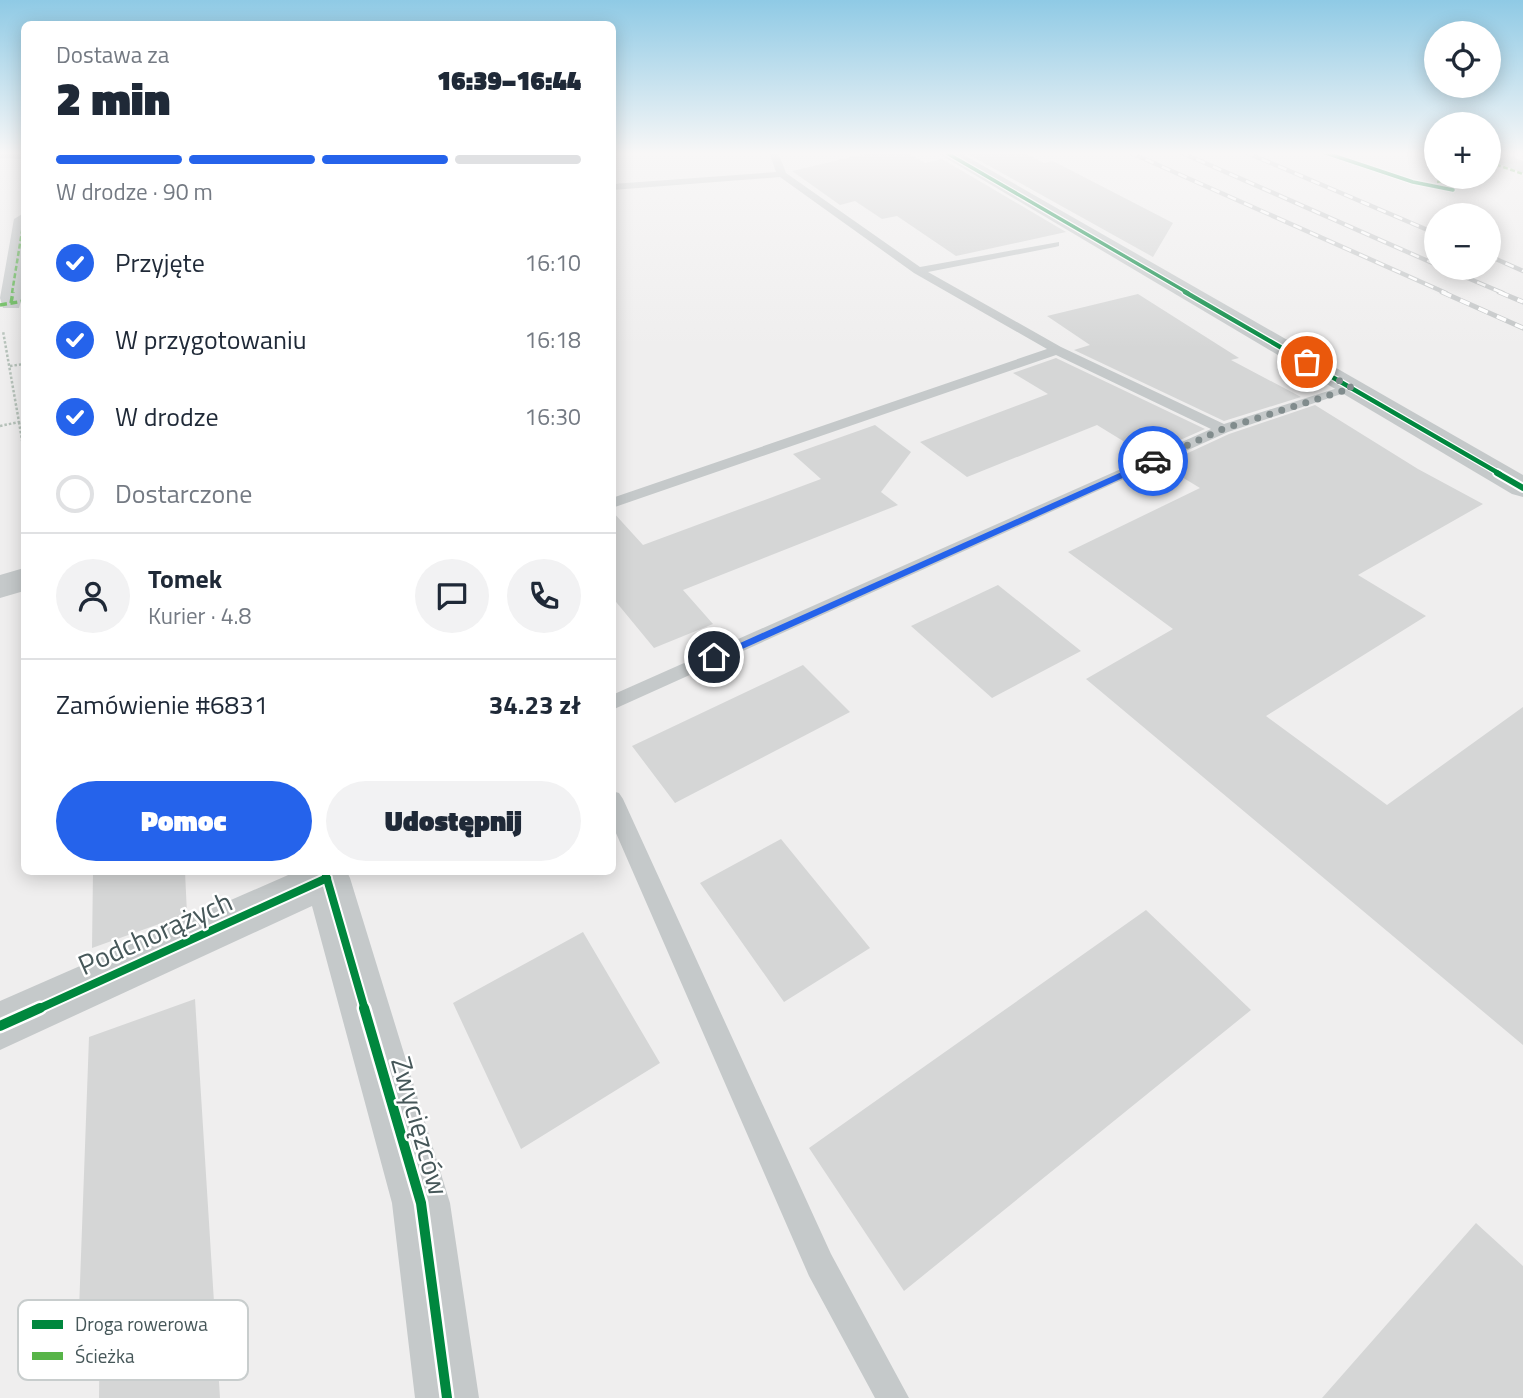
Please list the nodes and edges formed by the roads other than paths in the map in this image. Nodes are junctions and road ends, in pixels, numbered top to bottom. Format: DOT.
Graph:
graph roads {
  1 [pos="843,217"];
  2 [pos="1058,217"];
  3 [pos="21,237"];
  4 [pos="1055,244"];
  5 [pos="918,271"];
  6 [pos="9,308"];
  7 [pos="1057,351"];
  8 [pos="1352,388"];
  9 [pos="1223,429"];
  10 [pos="1523,488"];
  11 [pos="616,502"];
  12 [pos="21,580"];
  13 [pos="0,587"];
  14 [pos="616,701"];
  15 [pos="616,808"];
  16 [pos="326,875"];
  17 [pos="0,1026"];
  18 [pos="447,1398"];
  19 [pos="893,1398"];
  1 -- 5 [label="lane"];
  2 -- 8 [label="street"];
  3 -- 6 [label="street"];
  4 -- 5 [label="lane"];
  5 -- 7 [label="lane"];
  7 -- 9 [label="lane"];
  7 -- 11 [label="lane"];
  8 -- 9 [label="lane"];
  8 -- 10 [label="street"];
  9 -- 14 [label="lane"];
  12 -- 13 [label="street"];
  15 -- 19 [label="lane"];
  16 -- 17 [label="street, Podchorążych"];
  16 -- 18 [label="street, Zwycięzców"];
}
